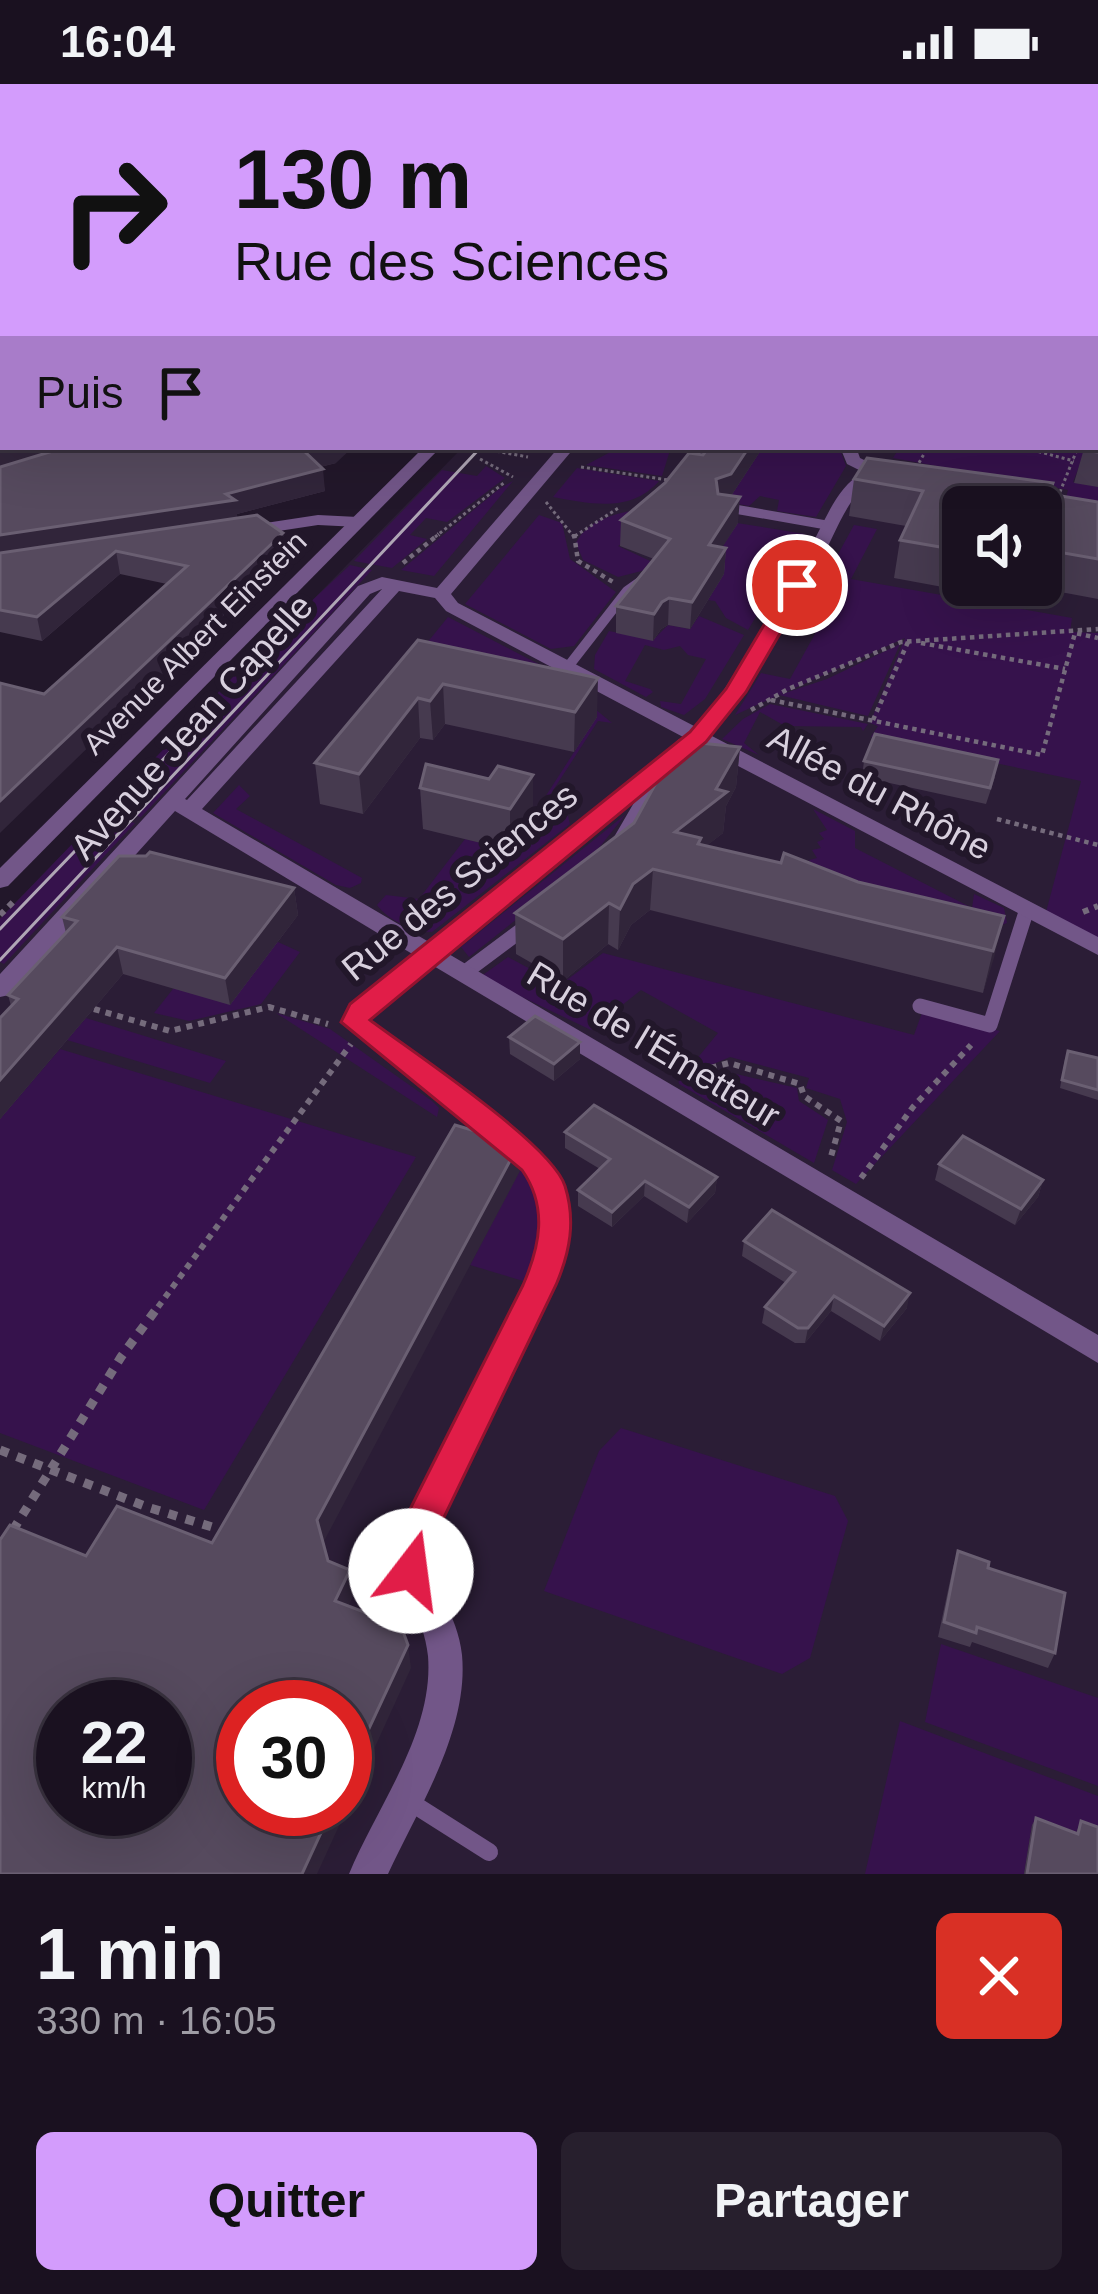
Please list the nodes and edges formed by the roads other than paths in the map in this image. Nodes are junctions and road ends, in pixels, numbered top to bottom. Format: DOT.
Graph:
graph roads {
  1 [pos="430,450"];
  2 [pos="849,450"];
  3 [pos="569,456"];
  4 [pos="872,473"];
  5 [pos="913,474"];
  6 [pos="724,507"];
  7 [pos="358,522"];
  8 [pos="832,526"];
  9 [pos="223,534"];
  10 [pos="644,579"];
  11 [pos="441,594"];
  12 [pos="567,668"];
  13 [pos="698,737"];
  14 [pos="662,766"];
  15 [pos="182,804"];
  16 [pos="602,867"];
  17 [pos="0,881"];
  18 [pos="1027,909"];
  19 [pos="548,910"];
  20 [pos="1098,946"];
  21 [pos="432,954"];
  22 [pos="464,973"];
  23 [pos="0,989"];
  24 [pos="920,1006"];
  25 [pos="1098,1350"];
  26 [pos="402,1796"];
  27 [pos="489,1852"];
  28 [pos="368,1874"];
  1 -- 7 [label="street, Avenue Albert Einstein"];
  2 -- 4 [label="street"];
  3 -- 11 [label="street"];
  4 -- 5 [label="street"];
  4 -- 8 [label="street, Rue des Sciences"];
  6 -- 8 [label="lane"];
  7 -- 9 [label="street"];
  7 -- 17 [label="street, Avenue Albert Einstein"];
  8 -- 13 [label="street, Rue des Sciences"];
  10 -- 12 [label="lane"];
  11 -- 12 [label="street, Allée du Rhône"];
  11 -- 15 [label="street, Avenue Jean Capelle"];
  12 -- 13 [label="street, Allée du Rhône"];
  13 -- 14 [label="street, Rue des Sciences"];
  13 -- 18 [label="street, Allée du Rhône"];
  14 -- 16 [label="lane"];
  14 -- 21 [label="street, Rue des Sciences"];
  15 -- 21 [label="street, Rue de l'Émetteur"];
  15 -- 23 [label="street, Avenue Jean Capelle"];
  18 -- 20 [label="street, Allée du Rhône"];
  18 -- 24 [label="lane"];
  19 -- 22 [label="lane"];
  21 -- 22 [label="street, Rue de l'Émetteur"];
  21 -- 26 [label="street, Rue des Sciences"];
  22 -- 25 [label="street, Rue de l'Émetteur"];
  26 -- 27 [label="lane"];
  26 -- 28 [label="street, Rue des Sciences"];
}
